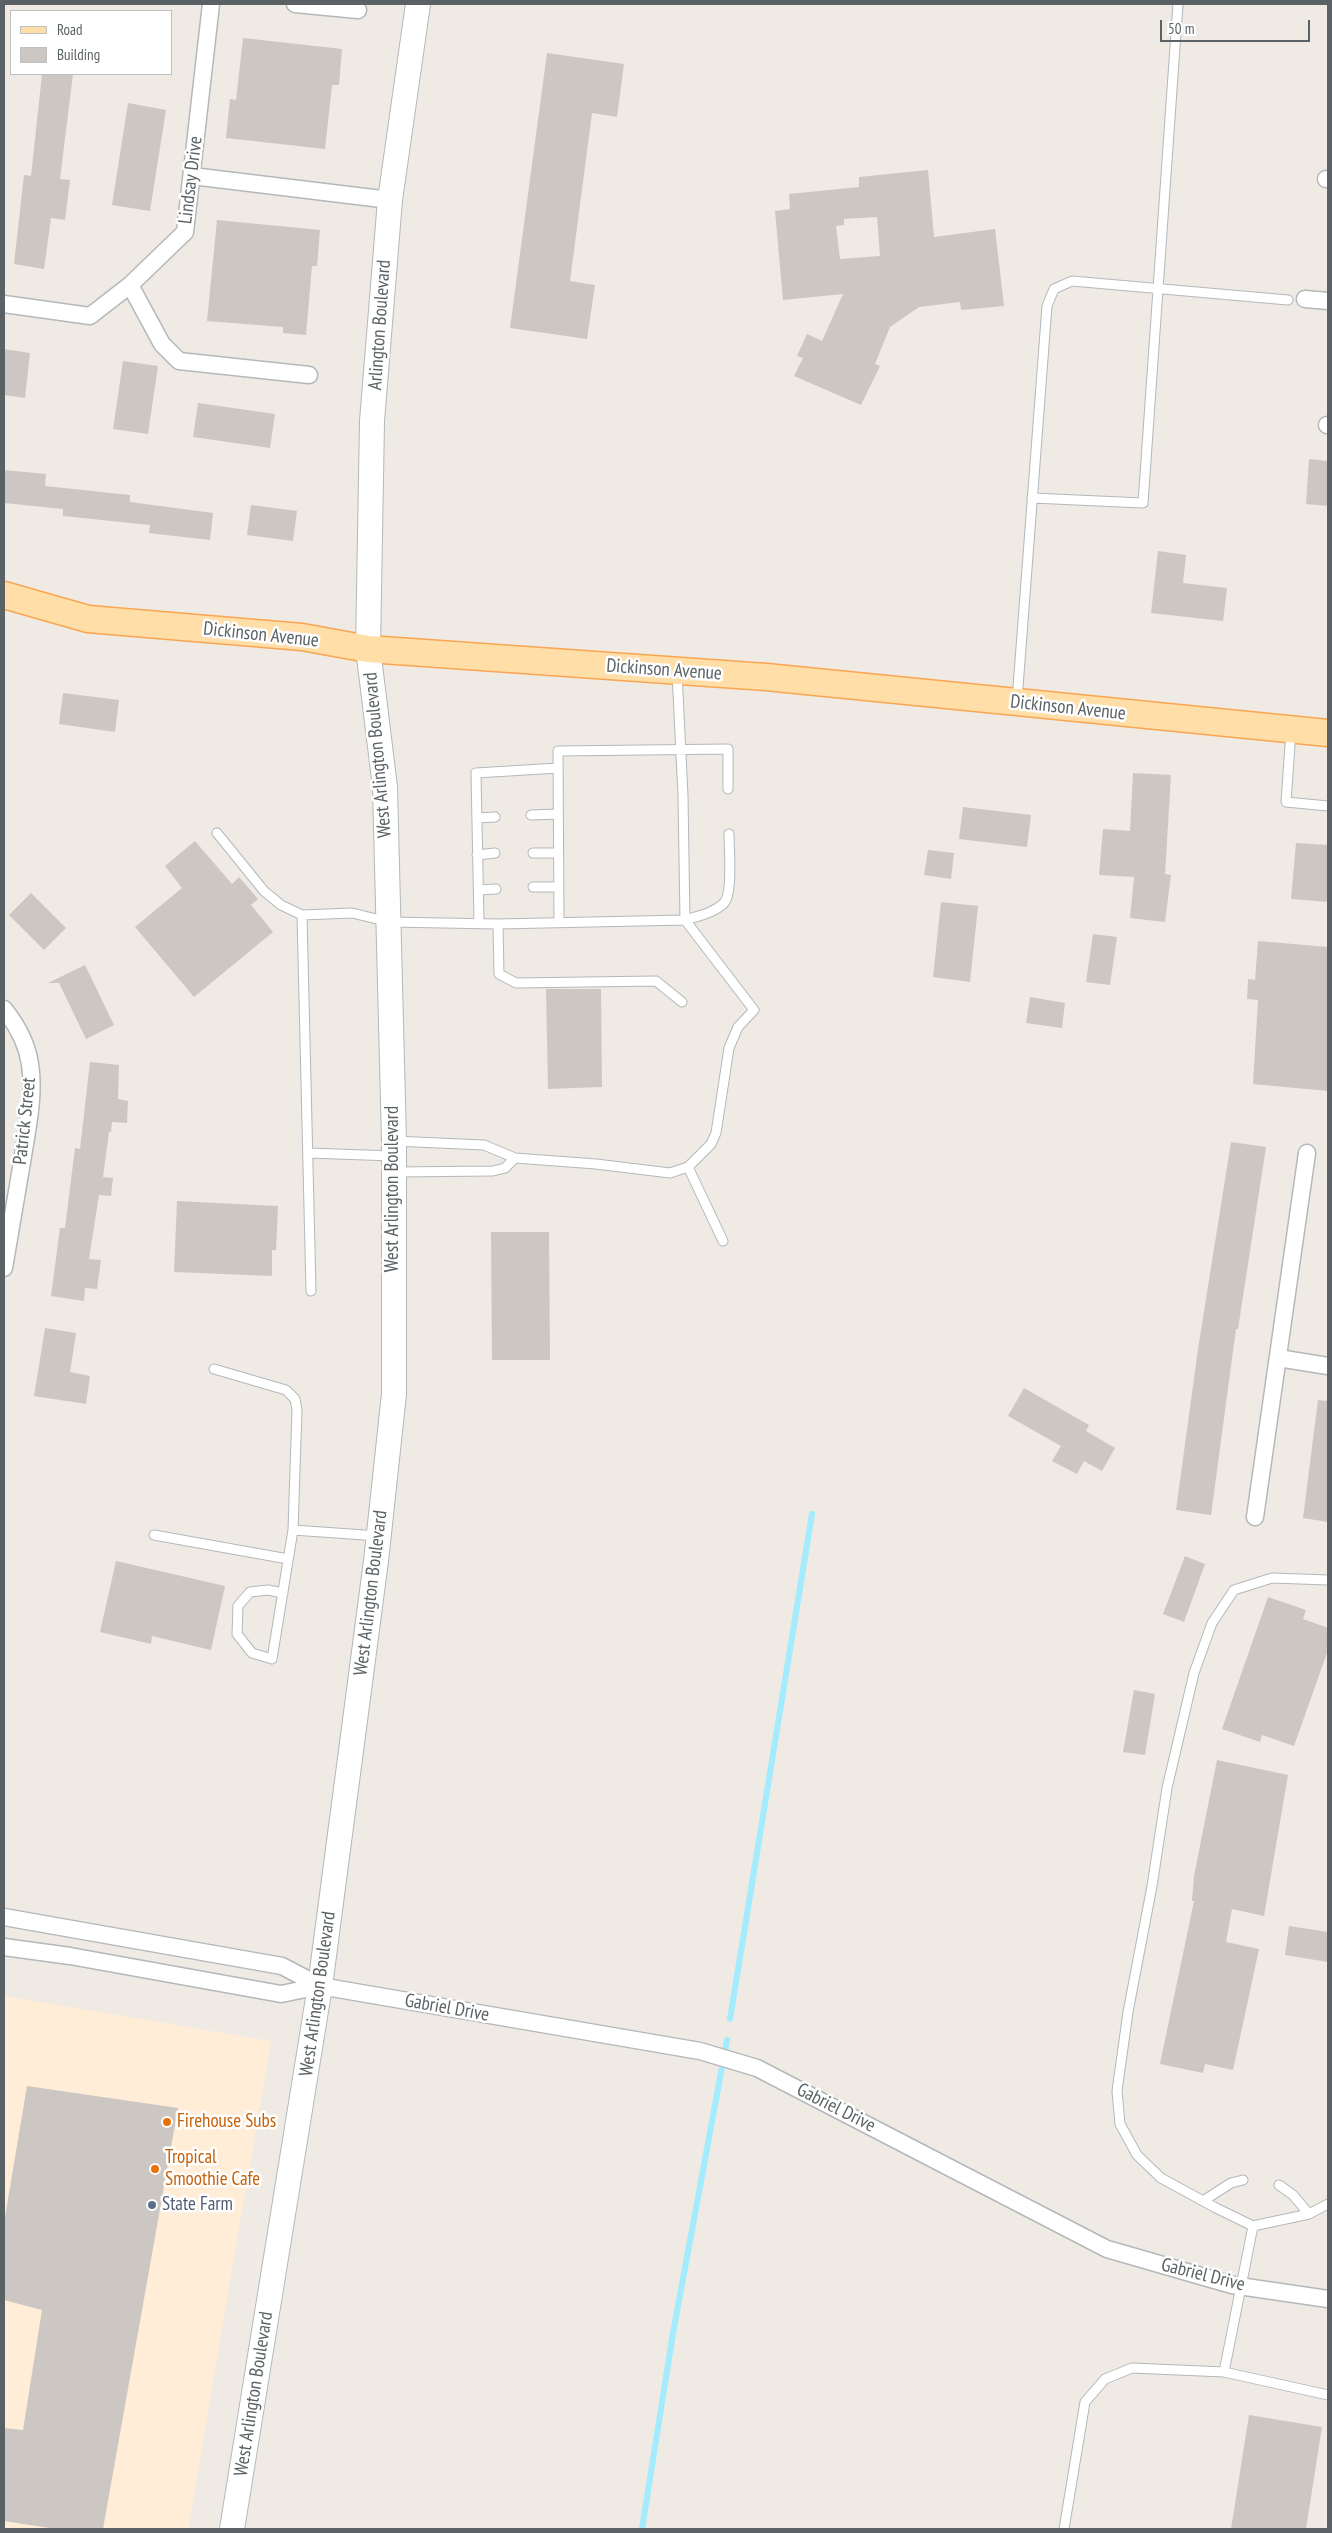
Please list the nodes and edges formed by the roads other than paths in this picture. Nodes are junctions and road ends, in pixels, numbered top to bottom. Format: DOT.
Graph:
graph roads {
  1 [pos="211,4"];
  2 [pos="295,4"];
  3 [pos="418,4"];
  4 [pos="1178,4"];
  5 [pos="358,10"];
  6 [pos="192,176"];
  7 [pos="390,200"];
  8 [pos="130,285"];
  9 [pos="1157,288"];
  10 [pos="1296,300"];
  11 [pos="1328,301"];
  12 [pos="4,304"];
  13 [pos="309,375"];
  14 [pos="1032,498"];
  15 [pos="4,595"];
  16 [pos="368,649"];
  17 [pos="677,672"];
  18 [pos="1017,703"];
  19 [pos="1291,730"];
  20 [pos="1328,733"];
  21 [pos="680,749"];
  22 [pos="558,768"];
  23 [pos="728,789"];
  24 [pos="1328,806"];
  25 [pos="558,814"];
  26 [pos="531,815"];
  27 [pos="495,817"];
  28 [pos="477,818"];
  29 [pos="216,833"];
  30 [pos="729,834"];
  31 [pos="495,853"];
  32 [pos="533,853"];
  33 [pos="558,853"];
  34 [pos="478,855"];
  35 [pos="533,887"];
  36 [pos="558,887"];
  37 [pos="479,890"];
  38 [pos="496,890"];
  39 [pos="302,915"];
  40 [pos="685,920"];
  41 [pos="389,922"];
  42 [pos="479,922"];
  43 [pos="559,922"];
  44 [pos="498,924"];
  45 [pos="682,1002"];
  46 [pos="4,1009"];
  47 [pos="309,1153"];
  48 [pos="1307,1153"];
  49 [pos="394,1156"];
  50 [pos="515,1158"];
  51 [pos="688,1167"];
  52 [pos="723,1241"];
  53 [pos="4,1268"];
  54 [pos="311,1291"];
  55 [pos="1278,1358"];
  56 [pos="1328,1366"];
  57 [pos="214,1369"];
  58 [pos="1255,1517"];
  59 [pos="293,1530"];
  60 [pos="154,1535"];
  61 [pos="379,1536"];
  62 [pos="288,1559"];
  63 [pos="1328,1580"];
  64 [pos="283,1592"];
  65 [pos="4,1918"];
  66 [pos="4,1947"];
  67 [pos="320,1986"];
  68 [pos="1243,2180"];
  69 [pos="1279,2185"];
  70 [pos="1204,2201"];
  71 [pos="1328,2204"];
  72 [pos="1309,2214"];
  73 [pos="1254,2226"];
  74 [pos="1242,2286"];
  75 [pos="1328,2299"];
  76 [pos="1224,2372"];
  77 [pos="1328,2395"];
  78 [pos="232,2529"];
  79 [pos="1064,2529"];
  1 -- 6 [label="street, Lindsay Drive"];
  2 -- 5 [label="street"];
  3 -- 7 [label="main road, Arlington Boulevard"];
  4 -- 9 [label="lane"];
  6 -- 7 [label="street"];
  6 -- 8 [label="street, Lindsay Drive"];
  7 -- 16 [label="main road, Arlington Boulevard"];
  8 -- 12 [label="street, Lindsay Drive"];
  8 -- 13 [label="street"];
  9 -- 10 [label="lane"];
  9 -- 14 [label="lane"];
  9 -- 14 [label="lane"];
  10 -- 11 [label="street"];
  14 -- 18 [label="lane"];
  15 -- 16 [label="main road, Dickinson Avenue"];
  16 -- 17 [label="main road, Dickinson Avenue"];
  16 -- 41 [label="main road, West Arlington Boulevard"];
  17 -- 18 [label="main road, Dickinson Avenue"];
  17 -- 21 [label="lane"];
  18 -- 19 [label="main road, Dickinson Avenue"];
  19 -- 20 [label="main road, Dickinson Avenue"];
  19 -- 24 [label="lane"];
  21 -- 22 [label="lane"];
  21 -- 23 [label="lane"];
  21 -- 40 [label="lane"];
  22 -- 25 [label="lane"];
  22 -- 28 [label="lane"];
  25 -- 26 [label="lane"];
  25 -- 33 [label="lane"];
  27 -- 28 [label="lane"];
  28 -- 34 [label="lane"];
  29 -- 39 [label="lane"];
  30 -- 40 [label="lane"];
  31 -- 34 [label="lane"];
  32 -- 33 [label="lane"];
  33 -- 36 [label="lane"];
  34 -- 37 [label="lane"];
  35 -- 36 [label="lane"];
  36 -- 43 [label="lane"];
  37 -- 38 [label="lane"];
  37 -- 42 [label="lane"];
  39 -- 41 [label="lane"];
  39 -- 47 [label="lane"];
  40 -- 43 [label="lane"];
  40 -- 51 [label="lane"];
  41 -- 42 [label="lane"];
  41 -- 49 [label="main road, West Arlington Boulevard"];
  42 -- 44 [label="lane"];
  43 -- 44 [label="lane"];
  44 -- 45 [label="lane"];
  46 -- 53 [label="street, Patrick Street"];
  47 -- 49 [label="lane"];
  47 -- 54 [label="lane"];
  48 -- 55 [label="street"];
  49 -- 50 [label="lane"];
  49 -- 50 [label="lane"];
  49 -- 61 [label="main road, West Arlington Boulevard"];
  50 -- 51 [label="lane"];
  51 -- 52 [label="lane"];
  55 -- 56 [label="street"];
  55 -- 58 [label="street"];
  57 -- 59 [label="lane"];
  59 -- 61 [label="lane"];
  59 -- 62 [label="lane"];
  60 -- 62 [label="lane"];
  61 -- 67 [label="main road, West Arlington Boulevard"];
  62 -- 64 [label="lane"];
  63 -- 70 [label="lane"];
  64 -- 64 [label="lane"];
  65 -- 67 [label="street"];
  66 -- 67 [label="street"];
  67 -- 74 [label="street, Gabriel Drive"];
  67 -- 78 [label="main road, West Arlington Boulevard"];
  68 -- 70 [label="lane"];
  69 -- 72 [label="lane"];
  70 -- 73 [label="lane"];
  71 -- 72 [label="lane"];
  72 -- 73 [label="lane"];
  73 -- 74 [label="lane"];
  74 -- 75 [label="street, Gabriel Drive"];
  74 -- 76 [label="lane"];
  76 -- 77 [label="lane"];
  76 -- 79 [label="lane"];
}
